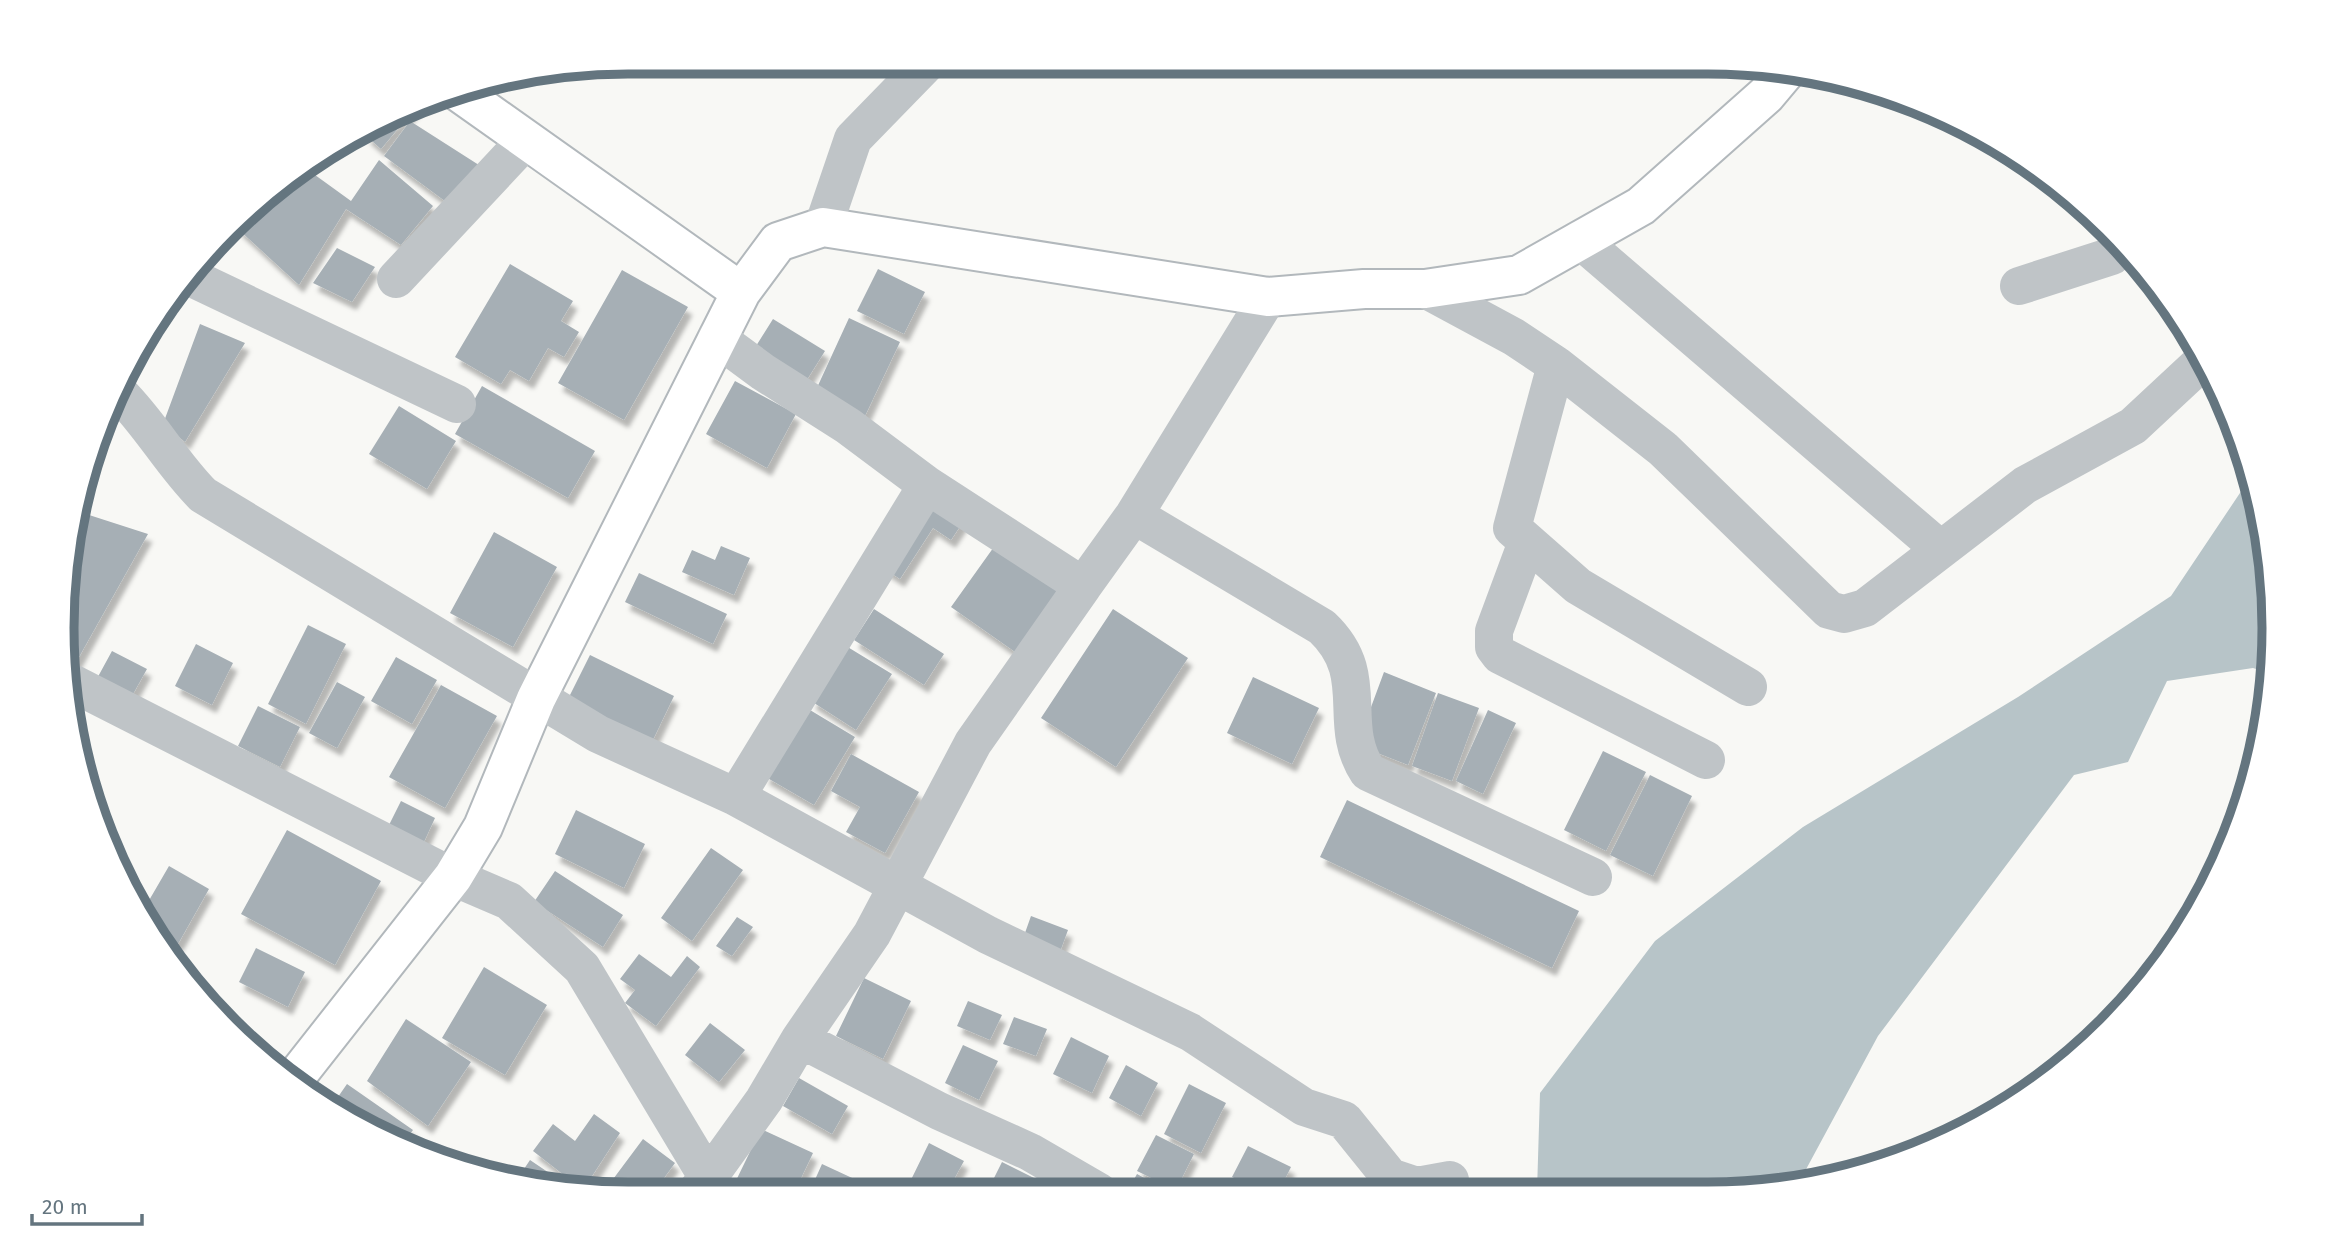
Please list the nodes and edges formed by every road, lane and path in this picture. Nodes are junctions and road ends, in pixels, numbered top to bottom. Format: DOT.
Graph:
graph roads {
  1 [pos="916,74"];
  2 [pos="1780,78"];
  3 [pos="467,98"];
  4 [pos="526,140"];
  5 [pos="823,227"];
  6 [pos="1580,240"];
  7 [pos="2115,253"];
  8 [pos="396,279"];
  9 [pos="196,280"];
  10 [pos="2019,286"];
  11 [pos="1425,289"];
  12 [pos="741,292"];
  13 [pos="1268,297"];
  14 [pos="717,338"];
  15 [pos="1556,365"];
  16 [pos="2196,367"];
  17 [pos="124,398"];
  18 [pos="457,404"];
  19 [pos="927,485"];
  20 [pos="1133,515"];
  21 [pos="1527,542"];
  22 [pos="1940,549"];
  23 [pos="1083,586"];
  24 [pos="77,685"];
  25 [pos="1748,687"];
  26 [pos="536,699"];
  27 [pos="1706,760"];
  28 [pos="736,797"];
  29 [pos="453,877"];
  30 [pos="1594,877"];
  31 [pos="897,884"];
  32 [pos="800,1040"];
  33 [pos="298,1074"];
  34 [pos="1450,1180"];
  35 [pos="700,1182"];
  36 [pos="704,1182"];
  37 [pos="1082,1182"];
  38 [pos="1405,1182"];
  39 [pos="1439,1182"];
  1 -- 5 [label="street"];
  2 -- 6 [label="main road"];
  3 -- 4 [label="main road"];
  4 -- 8 [label="street"];
  4 -- 12 [label="main road"];
  5 -- 12 [label="main road"];
  5 -- 13 [label="main road"];
  6 -- 11 [label="main road"];
  6 -- 22 [label="street"];
  7 -- 10 [label="street"];
  9 -- 18 [label="street"];
  11 -- 13 [label="main road"];
  11 -- 15 [label="street"];
  12 -- 14 [label="main road"];
  13 -- 20 [label="street"];
  14 -- 19 [label="street"];
  14 -- 26 [label="main road"];
  15 -- 21 [label="street"];
  15 -- 22 [label="street"];
  16 -- 22 [label="street"];
  17 -- 26 [label="street"];
  19 -- 23 [label="street"];
  19 -- 28 [label="street"];
  20 -- 23 [label="street"];
  20 -- 30 [label="street"];
  21 -- 25 [label="street"];
  21 -- 27 [label="street"];
  23 -- 31 [label="street"];
  24 -- 29 [label="street"];
  26 -- 28 [label="street"];
  26 -- 29 [label="main road"];
  28 -- 31 [label="street"];
  29 -- 33 [label="main road"];
  29 -- 35 [label="street"];
  31 -- 32 [label="street"];
  31 -- 38 [label="street"];
  32 -- 36 [label="street"];
  32 -- 37 [label="street"];
  34 -- 39 [label="street"];
}
